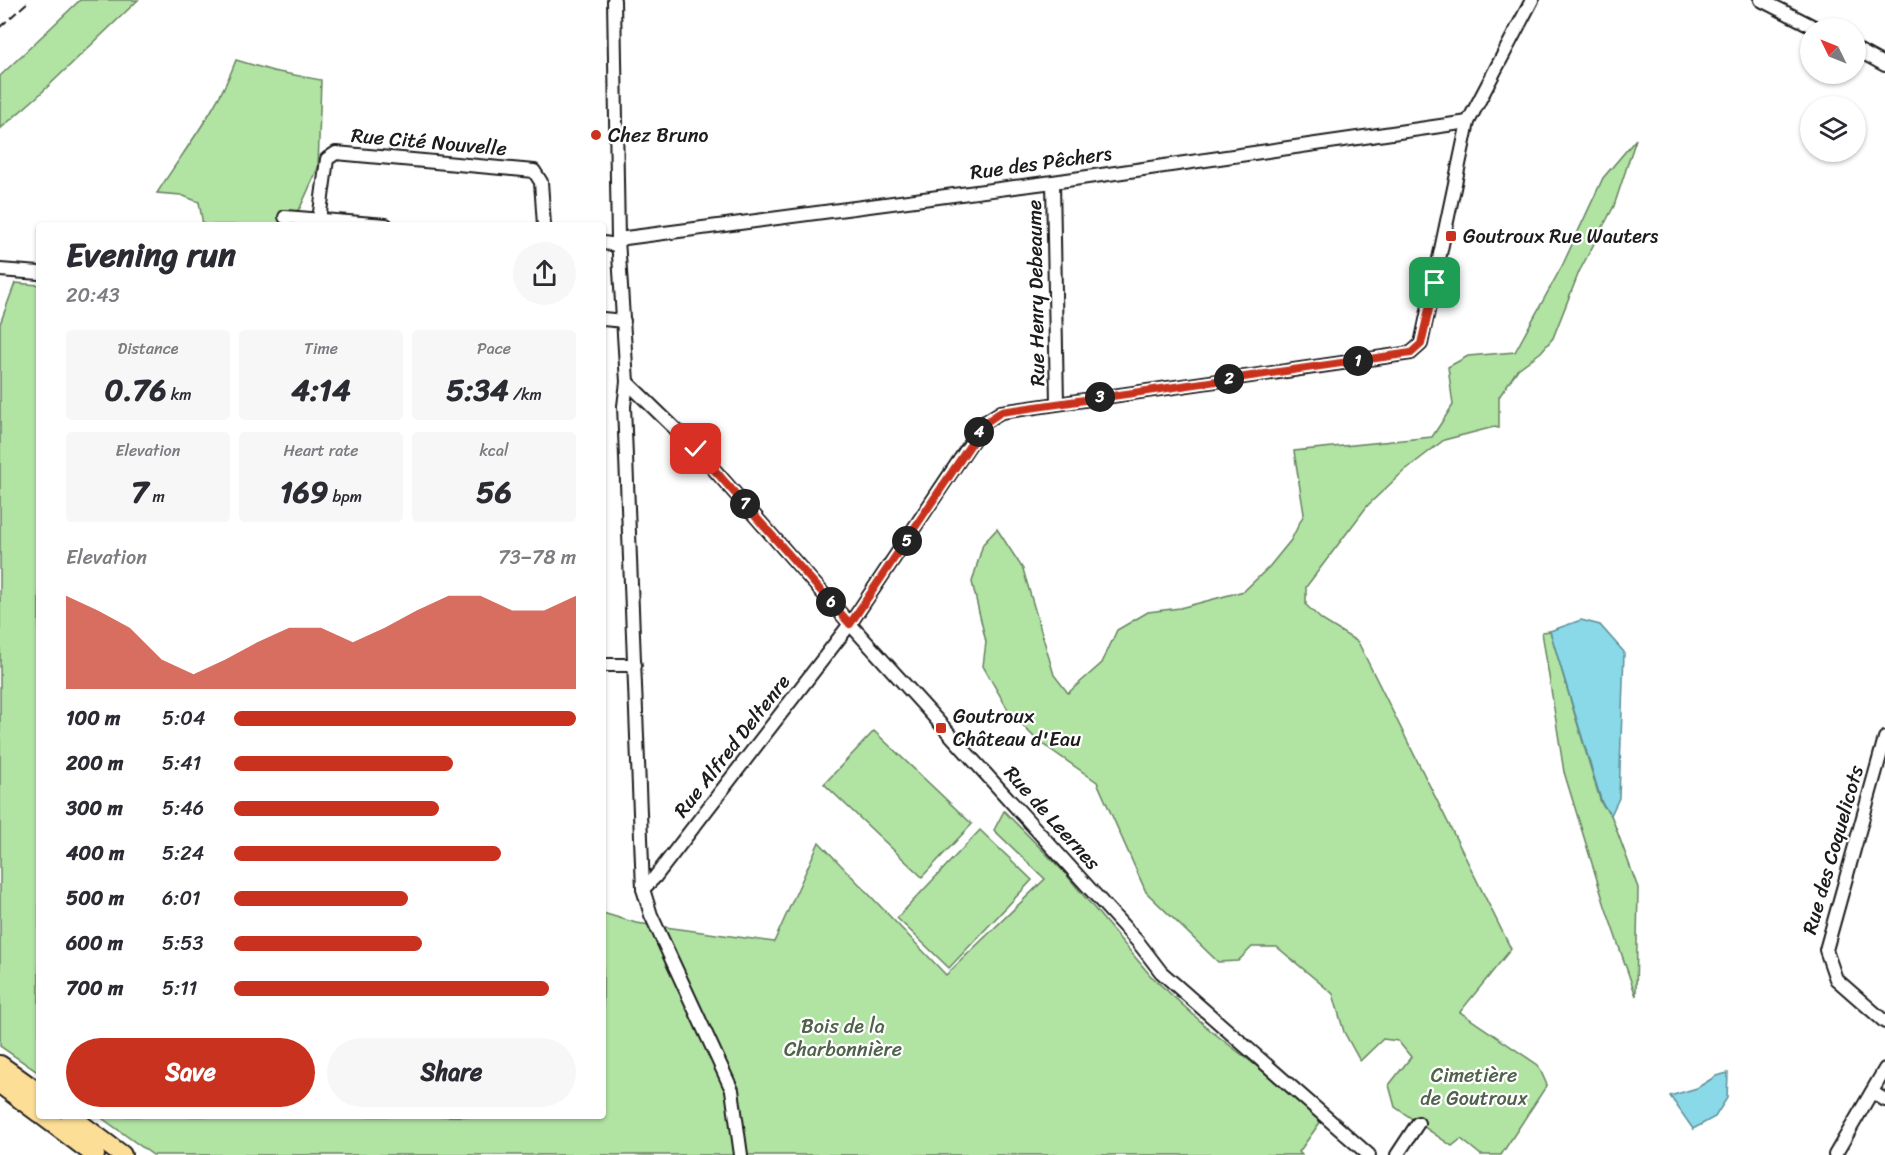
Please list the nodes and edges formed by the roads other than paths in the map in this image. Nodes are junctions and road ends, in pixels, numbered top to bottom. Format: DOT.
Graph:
graph roads {
  1 [pos="614,0"];
  2 [pos="1532,0"];
  3 [pos="1761,0"];
  4 [pos="1800,20"];
  5 [pos="1866,55"];
  6 [pos="1885,65"];
  7 [pos="1468,122"];
  8 [pos="1053,182"];
  9 [pos="285,217"];
  10 [pos="319,220"];
  11 [pos="346,222"];
  12 [pos="544,222"];
  13 [pos="618,242"];
  14 [pos="606,243"];
  15 [pos="0,270"];
  16 [pos="36,273"];
  17 [pos="606,319"];
  18 [pos="624,321"];
  19 [pos="627,382"];
  20 [pos="1058,404"];
  21 [pos="850,624"];
  22 [pos="606,665"];
  23 [pos="635,665"];
  24 [pos="1885,738"];
  25 [pos="643,889"];
  26 [pos="1885,1022"];
  27 [pos="0,1065"];
  28 [pos="1885,1069"];
  29 [pos="0,1084"];
  30 [pos="36,1091"];
  31 [pos="1872,1092"];
  32 [pos="1885,1100"];
  33 [pos="36,1111"];
  34 [pos="47,1119"];
  35 [pos="74,1119"];
  36 [pos="1418,1123"];
  37 [pos="95,1155"];
  38 [pos="122,1155"];
  39 [pos="741,1155"];
  40 [pos="1369,1155"];
  41 [pos="1397,1155"];
  42 [pos="1835,1155"];
  1 -- 13 [label="street"];
  2 -- 7 [label="street"];
  3 -- 4 [label="street"];
  5 -- 6 [label="street"];
  7 -- 8 [label="street, Rue des Pêchers"];
  7 -- 20 [label="street, Rue Alfred Deltenre"];
  8 -- 13 [label="street, Rue des Pêchers"];
  8 -- 20 [label="street, Rue Henry Debeaume"];
  9 -- 10 [label="street"];
  10 -- 11 [label="street"];
  10 -- 12 [label="street, Rue Cité Nouvelle"];
  13 -- 14 [label="street"];
  13 -- 18 [label="street"];
  15 -- 16 [label="street"];
  17 -- 18 [label="street"];
  18 -- 19 [label="street"];
  19 -- 21 [label="street, Rue de Leernes"];
  19 -- 23 [label="street"];
  20 -- 21 [label="street, Rue Alfred Deltenre"];
  21 -- 25 [label="street, Rue Alfred Deltenre"];
  21 -- 40 [label="street, Rue de Leernes"];
  22 -- 23 [label="street"];
  23 -- 25 [label="street"];
  24 -- 26 [label="street, Rue des Coquelicots"];
  25 -- 39 [label="street"];
  27 -- 30 [label="highway"];
  28 -- 31 [label="street"];
  29 -- 33 [label="highway"];
  31 -- 32 [label="street"];
  31 -- 42 [label="street"];
  34 -- 37 [label="highway"];
  35 -- 38 [label="highway"];
  36 -- 41 [label="street"];
}
